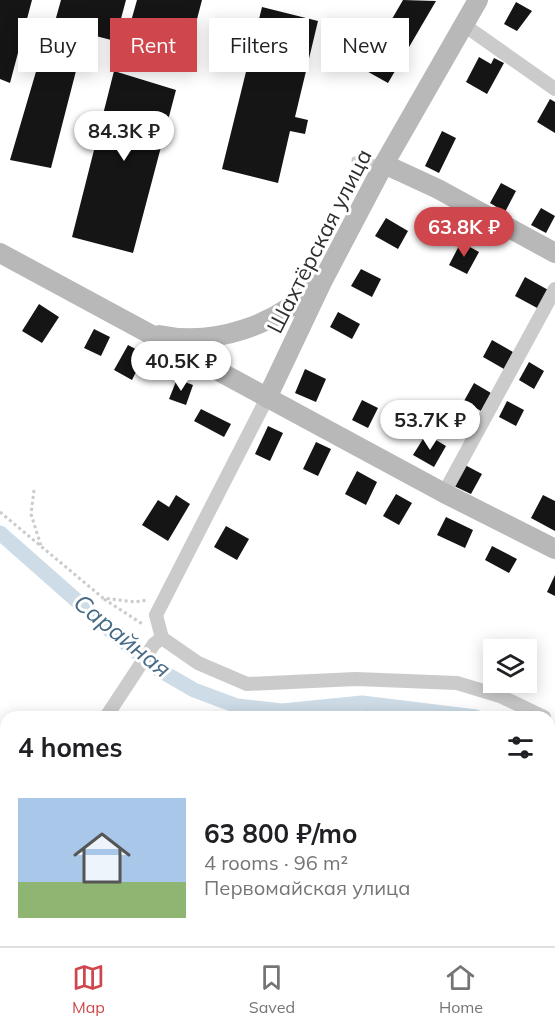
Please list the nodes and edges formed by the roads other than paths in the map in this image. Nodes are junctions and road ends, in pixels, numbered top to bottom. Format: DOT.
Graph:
graph roads {
  1 [pos="477,0"];
  2 [pos="464,25"];
  3 [pos="555,89"];
  4 [pos="355,160"];
  5 [pos="384,164"];
  6 [pos="0,253"];
  7 [pos="555,253"];
  8 [pos="323,280"];
  9 [pos="555,289"];
  10 [pos="144,332"];
  11 [pos="267,398"];
  12 [pos="444,493"];
  13 [pos="555,549"];
  14 [pos="158,641"];
  15 [pos="110,711"];
  16 [pos="531,711"];
  1 -- 2 [label="main road, Шахтёрская улица"];
  2 -- 3 [label="street"];
  2 -- 5 [label="main road, Шахтёрская улица"];
  4 -- 5 [label="lane"];
  5 -- 7 [label="main road"];
  5 -- 8 [label="main road, Шахтёрская улица"];
  6 -- 10 [label="main road"];
  8 -- 10 [label="main road"];
  8 -- 11 [label="main road, Шахтёрская улица"];
  9 -- 12 [label="street"];
  10 -- 11 [label="main road"];
  11 -- 12 [label="main road"];
  11 -- 14 [label="street, Шахтёрская улица"];
  12 -- 13 [label="main road"];
  14 -- 15 [label="street"];
  14 -- 16 [label="street"];
}
